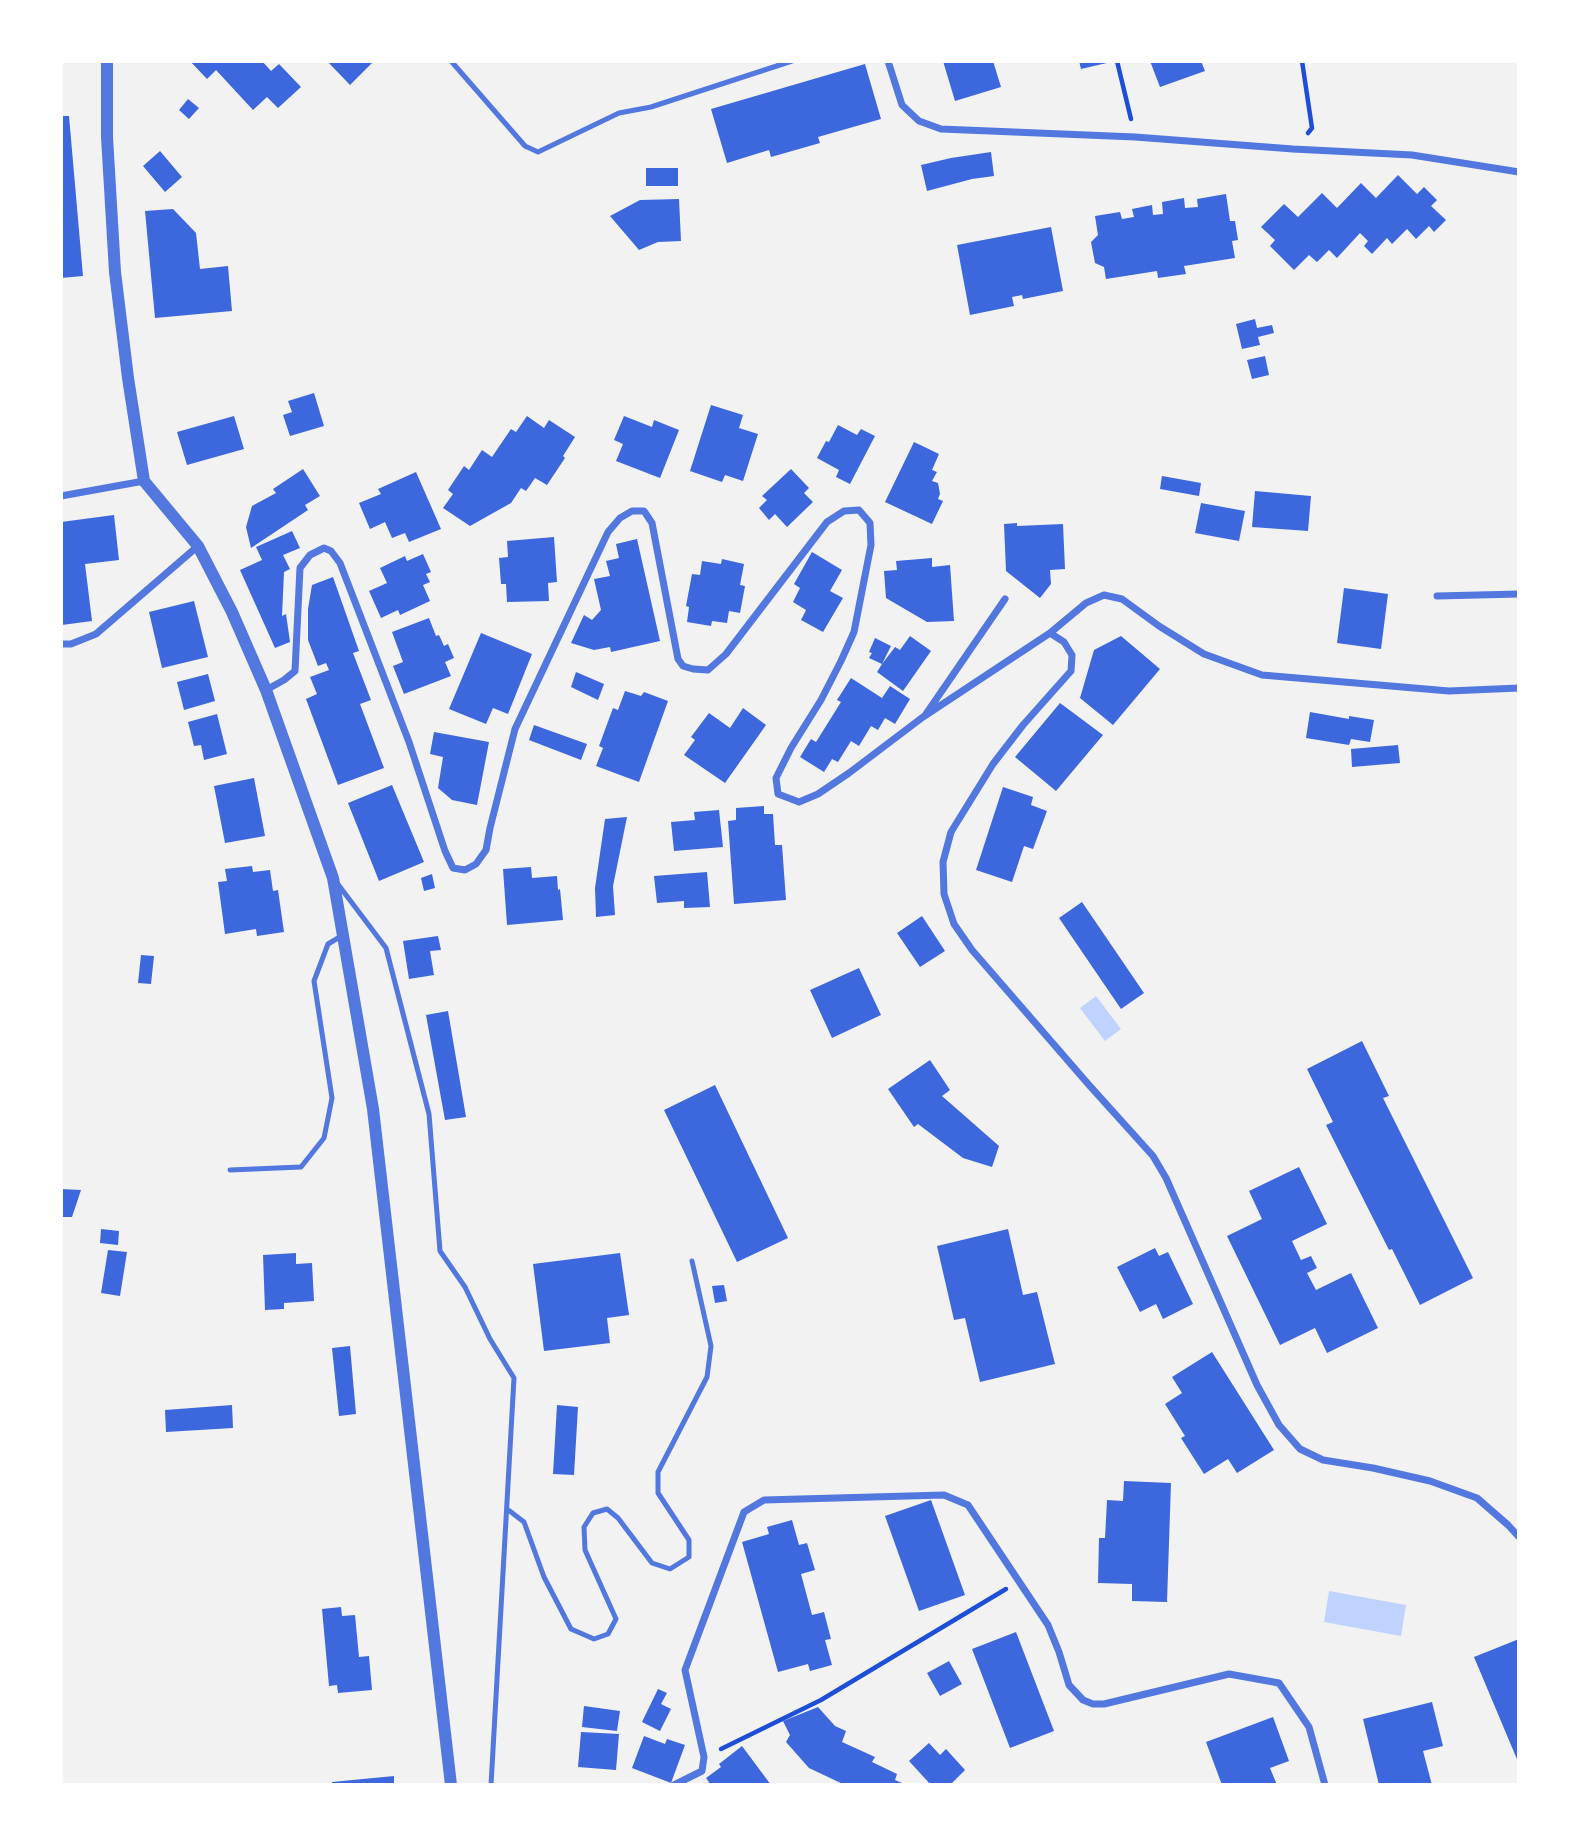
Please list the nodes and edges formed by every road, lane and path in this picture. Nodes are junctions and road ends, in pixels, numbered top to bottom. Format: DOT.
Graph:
graph roads {
  1 [pos="107,61"];
  2 [pos="451,61"];
  3 [pos="792,61"];
  4 [pos="888,61"];
  5 [pos="1117,61"];
  6 [pos="1302,61"];
  7 [pos="1135,137"];
  8 [pos="1293,149"];
  9 [pos="1519,172"];
  10 [pos="144,481"];
  11 [pos="61,496"];
  12 [pos="198,546"];
  13 [pos="1519,594"];
  14 [pos="1437,596"];
  15 [pos="1005,599"];
  16 [pos="1051,633"];
  17 [pos="61,644"];
  18 [pos="1519,688"];
  19 [pos="266,690"];
  20 [pos="923,717"];
  21 [pos="333,878"];
  22 [pos="343,935"];
  23 [pos="230,1170"];
  24 [pos="692,1261"];
  25 [pos="507,1508"];
  26 [pos="1519,1537"];
  27 [pos="1018,1581"];
  28 [pos="704,1757"];
  29 [pos="450,1785"];
  30 [pos="491,1785"];
  31 [pos="674,1785"];
  32 [pos="1325,1785"];
  1 -- 10 [label="street"];
  2 -- 3 [label="lane"];
  4 -- 7 [label="street"];
  5 -- 7 [label="path"];
  6 -- 8 [label="path"];
  7 -- 8 [label="street"];
  8 -- 9 [label="street"];
  10 -- 11 [label="street"];
  10 -- 12 [label="street"];
  12 -- 17 [label="street"];
  12 -- 19 [label="street"];
  13 -- 14 [label="street"];
  15 -- 20 [label="street"];
  16 -- 18 [label="street"];
  16 -- 20 [label="street"];
  16 -- 26 [label="street"];
  19 -- 20 [label="street"];
  19 -- 21 [label="street"];
  21 -- 22 [label="street"];
  21 -- 25 [label="lane"];
  22 -- 23 [label="lane"];
  22 -- 29 [label="street"];
  24 -- 25 [label="lane"];
  25 -- 30 [label="lane"];
  27 -- 28 [label="path"];
  27 -- 28 [label="street"];
  27 -- 32 [label="street"];
  28 -- 31 [label="street"];
}
